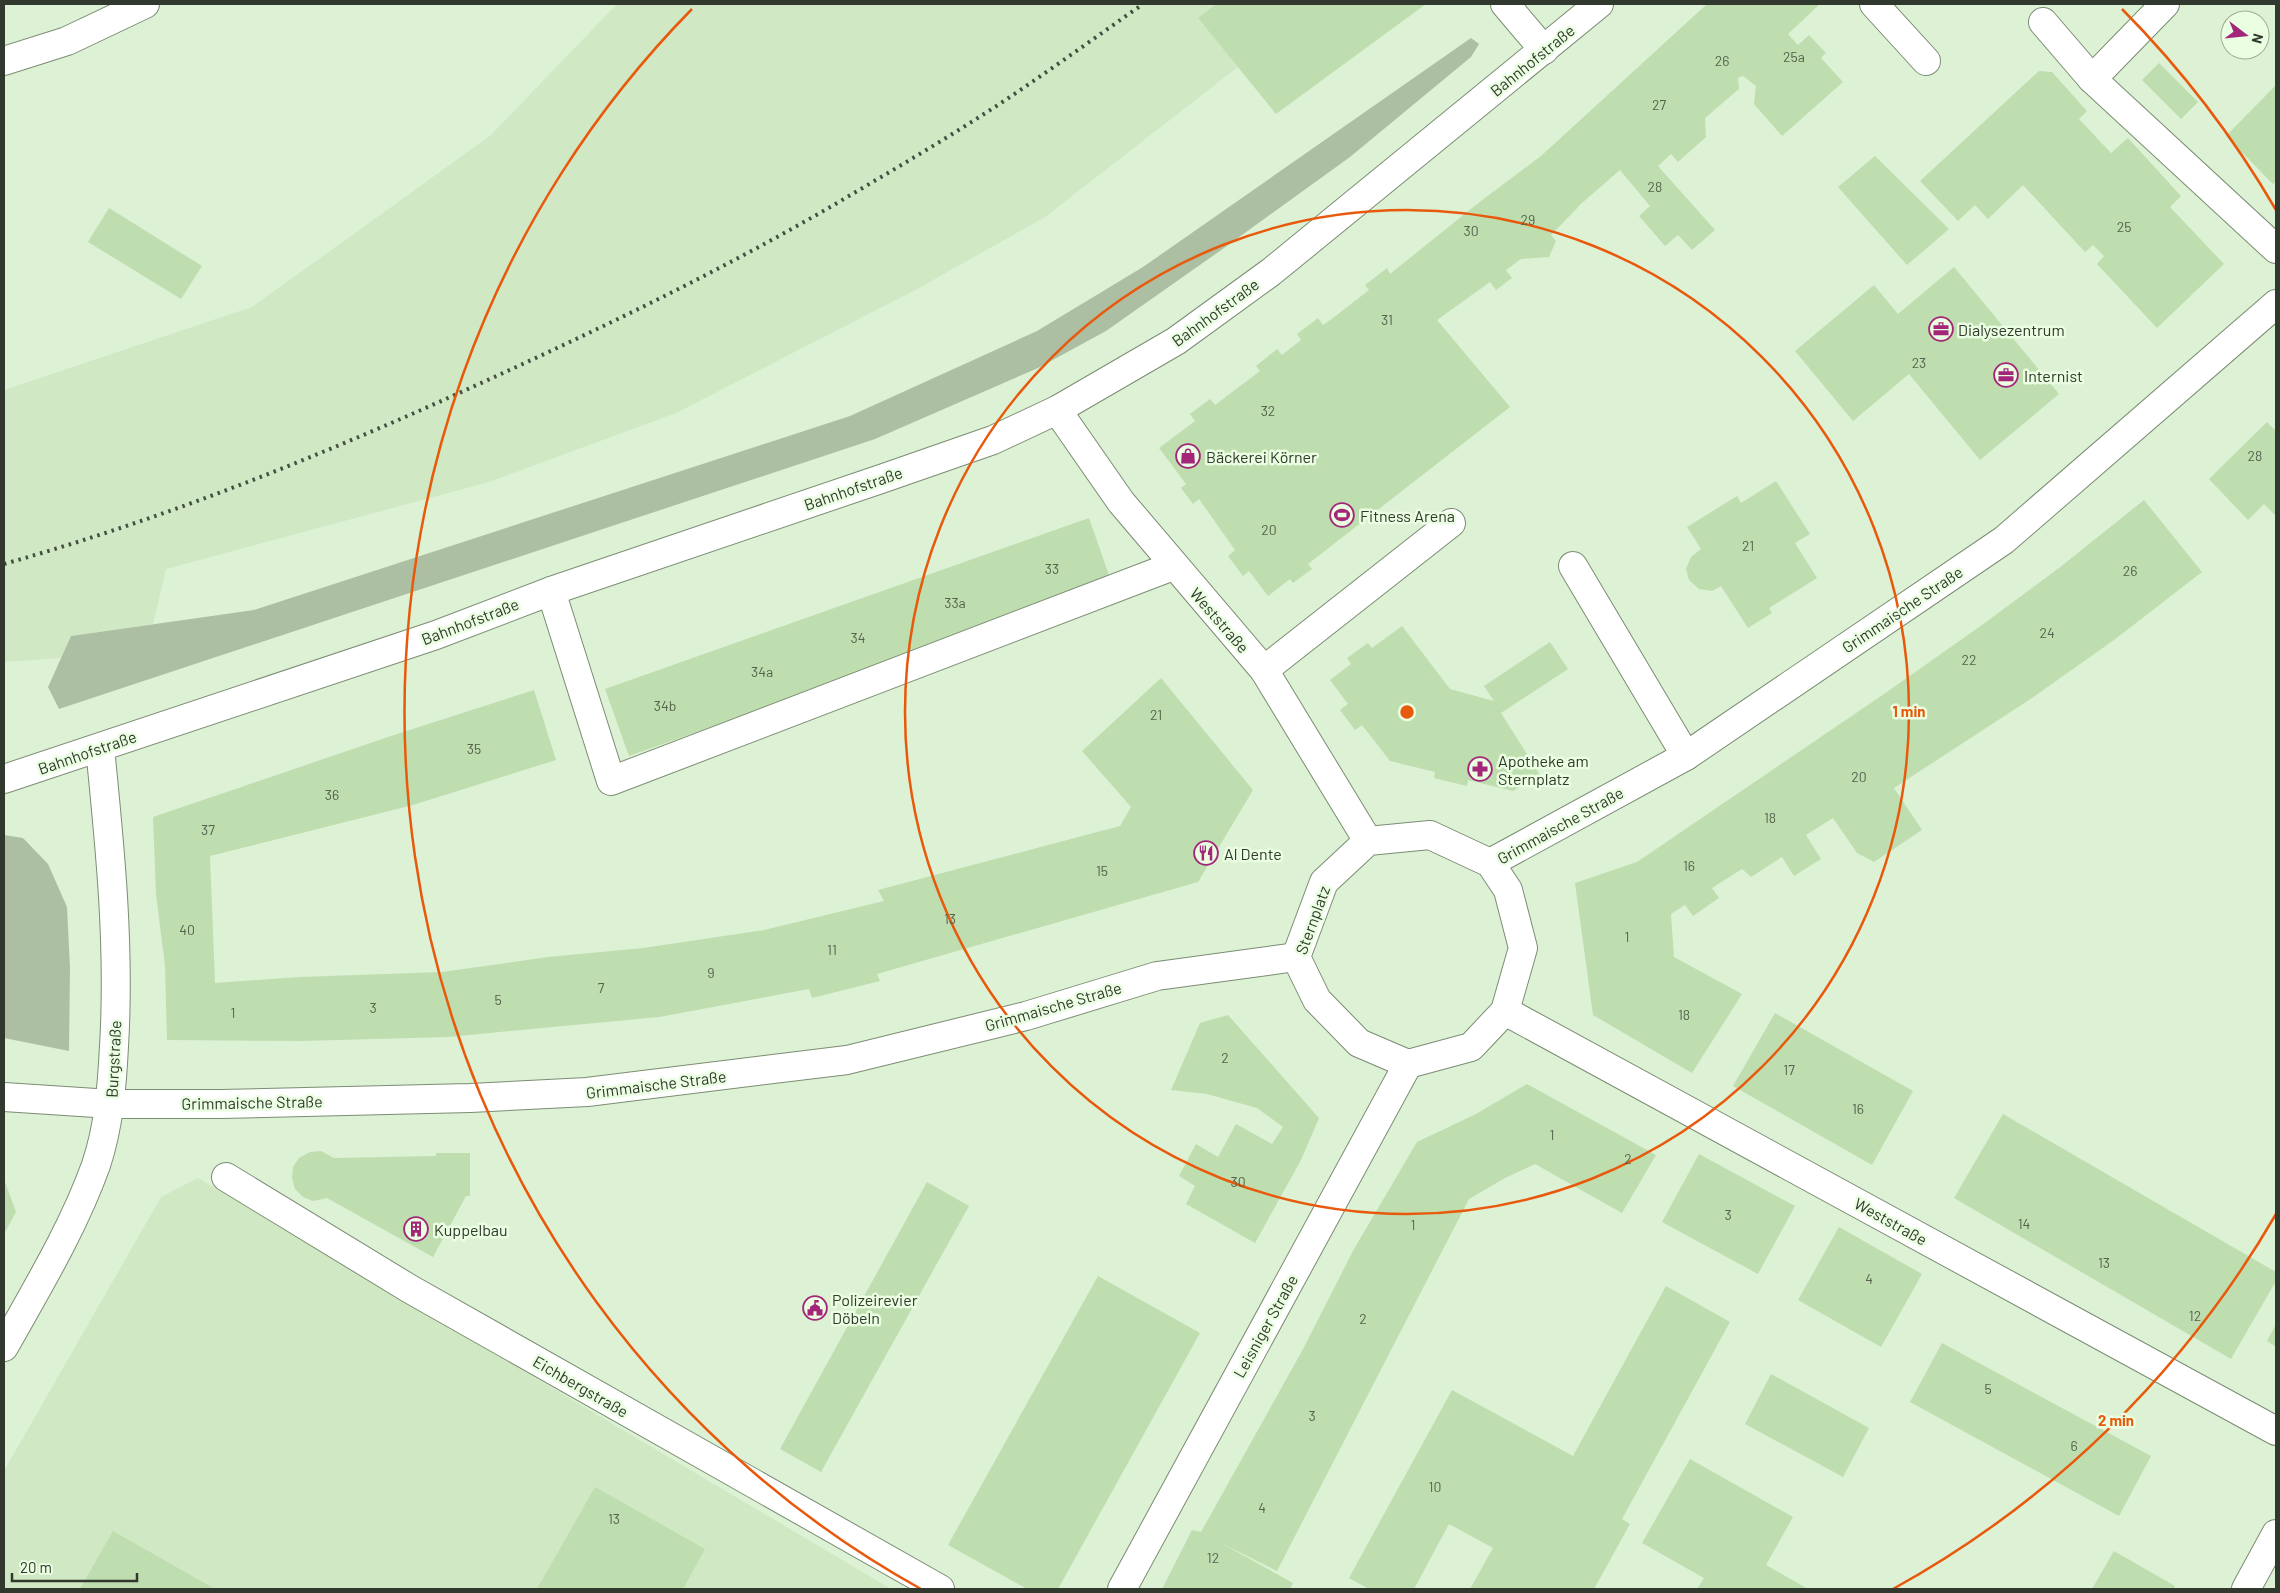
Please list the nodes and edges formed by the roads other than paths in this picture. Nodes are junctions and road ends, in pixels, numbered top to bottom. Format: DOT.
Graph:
graph roads {
  1 [pos="144,4"];
  2 [pos="1505,4"];
  3 [pos="1599,4"];
  4 [pos="1874,4"];
  5 [pos="2165,4"];
  6 [pos="2043,22"];
  7 [pos="1544,50"];
  8 [pos="4,60"];
  9 [pos="1926,61"];
  10 [pos="2092,78"];
  11 [pos="2276,250"];
  12 [pos="2276,304"];
  13 [pos="1057,410"];
  14 [pos="1451,523"];
  15 [pos="1173,566"];
  16 [pos="1573,566"];
  17 [pos="551,590"];
  18 [pos="1264,670"];
  19 [pos="100,748"];
  20 [pos="1686,756"];
  21 [pos="4,779"];
  22 [pos="1368,841"];
  23 [pos="1490,863"];
  24 [pos="1296,957"];
  25 [pos="1505,1011"];
  26 [pos="1408,1064"];
  27 [pos="4,1097"];
  28 [pos="111,1104"];
  29 [pos="226,1177"];
  30 [pos="4,1347"];
  31 [pos="2276,1430"];
  32 [pos="2276,1534"];
  33 [pos="940,1589"];
  34 [pos="1122,1589"];
  35 [pos="2246,1589"];
  1 -- 8 [label="street"];
  2 -- 7 [label="street"];
  3 -- 7 [label="street, Bahnhofstraße"];
  4 -- 9 [label="street"];
  5 -- 10 [label="street"];
  6 -- 10 [label="street"];
  7 -- 13 [label="street, Bahnhofstraße"];
  10 -- 11 [label="street"];
  12 -- 20 [label="street, Grimmaische Straße"];
  13 -- 15 [label="street, Weststraße"];
  13 -- 17 [label="street, Bahnhofstraße"];
  14 -- 18 [label="street"];
  15 -- 17 [label="street"];
  15 -- 18 [label="street, Weststraße"];
  16 -- 20 [label="street"];
  17 -- 19 [label="street, Bahnhofstraße"];
  18 -- 22 [label="street, Weststraße"];
  19 -- 21 [label="street, Bahnhofstraße"];
  19 -- 28 [label="street, Burgstraße"];
  20 -- 23 [label="street, Grimmaische Straße"];
  22 -- 23 [label="street"];
  22 -- 24 [label="street, Sternplatz"];
  23 -- 25 [label="street"];
  24 -- 26 [label="street, Sternplatz"];
  24 -- 28 [label="street, Grimmaische Straße"];
  25 -- 26 [label="street"];
  25 -- 31 [label="street, Weststraße"];
  26 -- 34 [label="street, Leisniger Straße"];
  27 -- 28 [label="street, Grimmaische Straße"];
  28 -- 30 [label="street, Burgstraße"];
  29 -- 33 [label="street, Eichbergstraße"];
  32 -- 35 [label="street"];
}
